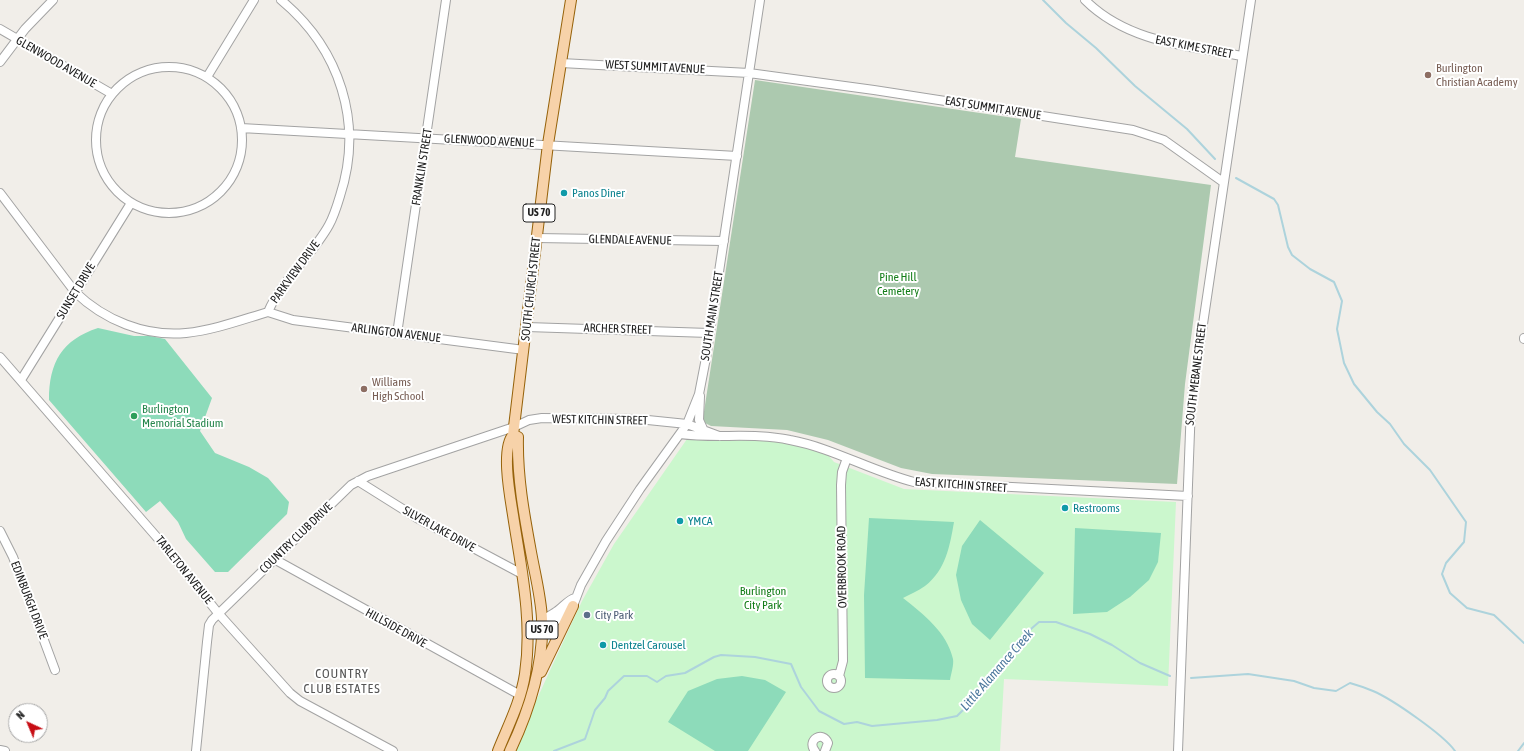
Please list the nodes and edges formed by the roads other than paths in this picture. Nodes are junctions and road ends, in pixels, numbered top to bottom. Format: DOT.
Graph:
graph roads {
  1 [pos="53,0"];
  2 [pos="254,0"];
  3 [pos="281,0"];
  4 [pos="446,0"];
  5 [pos="571,0"];
  6 [pos="760,0"];
  7 [pos="1085,0"];
  8 [pos="1251,0"];
  9 [pos="0,29"];
  10 [pos="18,39"];
  11 [pos="1242,56"];
  12 [pos="0,62"];
  13 [pos="561,63"];
  14 [pos="749,72"];
  15 [pos="207,77"];
  16 [pos="112,94"];
  17 [pos="241,128"];
  18 [pos="349,134"];
  19 [pos="427,138"];
  20 [pos="548,144"];
  21 [pos="736,156"];
  22 [pos="1223,182"];
  23 [pos="0,193"];
  24 [pos="131,203"];
  25 [pos="537,238"];
  26 [pos="724,241"];
  27 [pos="75,292"];
  28 [pos="268,312"];
  29 [pos="527,327"];
  30 [pos="709,333"];
  31 [pos="397,334"];
  32 [pos="524,350"];
  33 [pos="0,356"];
  34 [pos="21,380"];
  35 [pos="700,388"];
  36 [pos="687,424"];
  37 [pos="514,431"];
  38 [pos="704,431"];
  39 [pos="680,434"];
  40 [pos="719,436"];
  41 [pos="847,458"];
  42 [pos="358,481"];
  43 [pos="1188,496"];
  44 [pos="0,531"];
  45 [pos="3,546"];
  46 [pos="274,559"];
  47 [pos="522,574"];
  48 [pos="524,584"];
  49 [pos="574,602"];
  50 [pos="218,613"];
  51 [pos="542,621"];
  52 [pos="55,670"];
  53 [pos="525,675"];
  54 [pos="839,676"];
  55 [pos="536,681"];
  56 [pos="520,695"];
  57 [pos="0,750"];
  58 [pos="5,751"];
  59 [pos="196,751"];
  60 [pos="393,751"];
  61 [pos="498,751"];
  62 [pos="510,751"];
  63 [pos="815,751"];
  64 [pos="825,751"];
  65 [pos="1178,751"];
  1 -- 10 [label="street"];
  2 -- 15 [label="street"];
  3 -- 18 [label="street, PARKVIEW DRIVE"];
  4 -- 19 [label="street, FRANKLIN STREET"];
  5 -- 13 [label="main road, SOUTH CHURCH STREET / US 70"];
  6 -- 14 [label="street, SOUTH MAIN STREET"];
  7 -- 11 [label="street, EAST KIME STREET"];
  8 -- 11 [label="street, SOUTH MEBANE STREET"];
  9 -- 10 [label="street, GLENWOOD AVENUE"];
  10 -- 12 [label="street"];
  10 -- 16 [label="street, GLENWOOD AVENUE"];
  11 -- 22 [label="street, SOUTH MEBANE STREET"];
  13 -- 14 [label="street, WEST SUMMIT AVENUE"];
  13 -- 20 [label="main road, SOUTH CHURCH STREET / US 70"];
  14 -- 21 [label="street, SOUTH MAIN STREET"];
  14 -- 22 [label="street, EAST SUMMIT AVENUE"];
  15 -- 16 [label="street"];
  15 -- 17 [label="street"];
  16 -- 24 [label="street"];
  17 -- 18 [label="street, GLENWOOD AVENUE"];
  17 -- 24 [label="street"];
  18 -- 19 [label="street, GLENWOOD AVENUE"];
  18 -- 28 [label="street, PARKVIEW DRIVE"];
  19 -- 20 [label="street, GLENWOOD AVENUE"];
  19 -- 31 [label="street, FRANKLIN STREET"];
  20 -- 21 [label="street, GLENWOOD AVENUE"];
  20 -- 25 [label="main road, SOUTH CHURCH STREET / US 70"];
  21 -- 26 [label="street, SOUTH MAIN STREET"];
  22 -- 43 [label="street, SOUTH MEBANE STREET"];
  23 -- 27 [label="street, PARKVIEW DRIVE"];
  24 -- 27 [label="street, SUNSET DRIVE"];
  25 -- 26 [label="street, GLENDALE AVENUE"];
  25 -- 29 [label="main road, SOUTH CHURCH STREET / US 70"];
  26 -- 30 [label="street, SOUTH MAIN STREET"];
  27 -- 28 [label="street, PARKVIEW DRIVE"];
  27 -- 34 [label="street, SUNSET DRIVE"];
  28 -- 31 [label="street, ARLINGTON AVENUE"];
  29 -- 30 [label="street, ARCHER STREET"];
  29 -- 32 [label="main road, SOUTH CHURCH STREET / US 70"];
  30 -- 35 [label="street, SOUTH MAIN STREET"];
  31 -- 32 [label="street, ARLINGTON AVENUE"];
  32 -- 37 [label="main road, SOUTH CHURCH STREET / US 70"];
  33 -- 34 [label="street, TARLETON AVENUE"];
  34 -- 50 [label="street, TARLETON AVENUE"];
  35 -- 36 [label="street, SOUTH MAIN STREET"];
  35 -- 38 [label="street"];
  36 -- 37 [label="street, WEST KITCHIN STREET"];
  36 -- 38 [label="street, EAST KITCHIN STREET"];
  36 -- 39 [label="street, SOUTH MAIN STREET"];
  37 -- 42 [label="street, COUNTRY CLUB DRIVE"];
  37 -- 47 [label="main road, SOUTH CHURCH STREET / US 70"];
  37 -- 51 [label="main road, SOUTH CHURCH STREET / US 70"];
  38 -- 40 [label="street, EAST KITCHIN STREET"];
  39 -- 40 [label="street, EAST KITCHIN STREET"];
  39 -- 49 [label="street, SOUTH MAIN STREET"];
  40 -- 41 [label="street, EAST KITCHIN STREET"];
  41 -- 43 [label="street, EAST KITCHIN STREET"];
  41 -- 54 [label="street, OVERBROOK ROAD"];
  42 -- 46 [label="street, COUNTRY CLUB DRIVE"];
  42 -- 47 [label="street, SILVER LAKE DRIVE"];
  43 -- 65 [label="street, SOUTH MEBANE STREET"];
  44 -- 45 [label="street, EDINBURGH DRIVE"];
  45 -- 52 [label="street, EDINBURGH DRIVE"];
  46 -- 50 [label="street, COUNTRY CLUB DRIVE"];
  46 -- 56 [label="street, HILLSIDE DRIVE"];
  47 -- 48 [label="main road, SOUTH CHURCH STREET / US 70"];
  48 -- 51 [label="main road"];
  48 -- 53 [label="main road, SOUTH CHURCH STREET / US 70"];
  49 -- 51 [label="street, SOUTH MAIN STREET"];
  49 -- 55 [label="main road"];
  50 -- 59 [label="street, COUNTRY CLUB DRIVE"];
  50 -- 60 [label="street, TARLETON AVENUE"];
  51 -- 53 [label="main road"];
  51 -- 55 [label="main road, SOUTH CHURCH STREET / US 70"];
  53 -- 56 [label="main road, SOUTH CHURCH STREET / US 70"];
  55 -- 62 [label="main road, SOUTH CHURCH STREET / US 70"];
  56 -- 61 [label="main road, SOUTH CHURCH STREET / US 70"];
  57 -- 58 [label="street"];
  63 -- 64 [label="street"];
}
